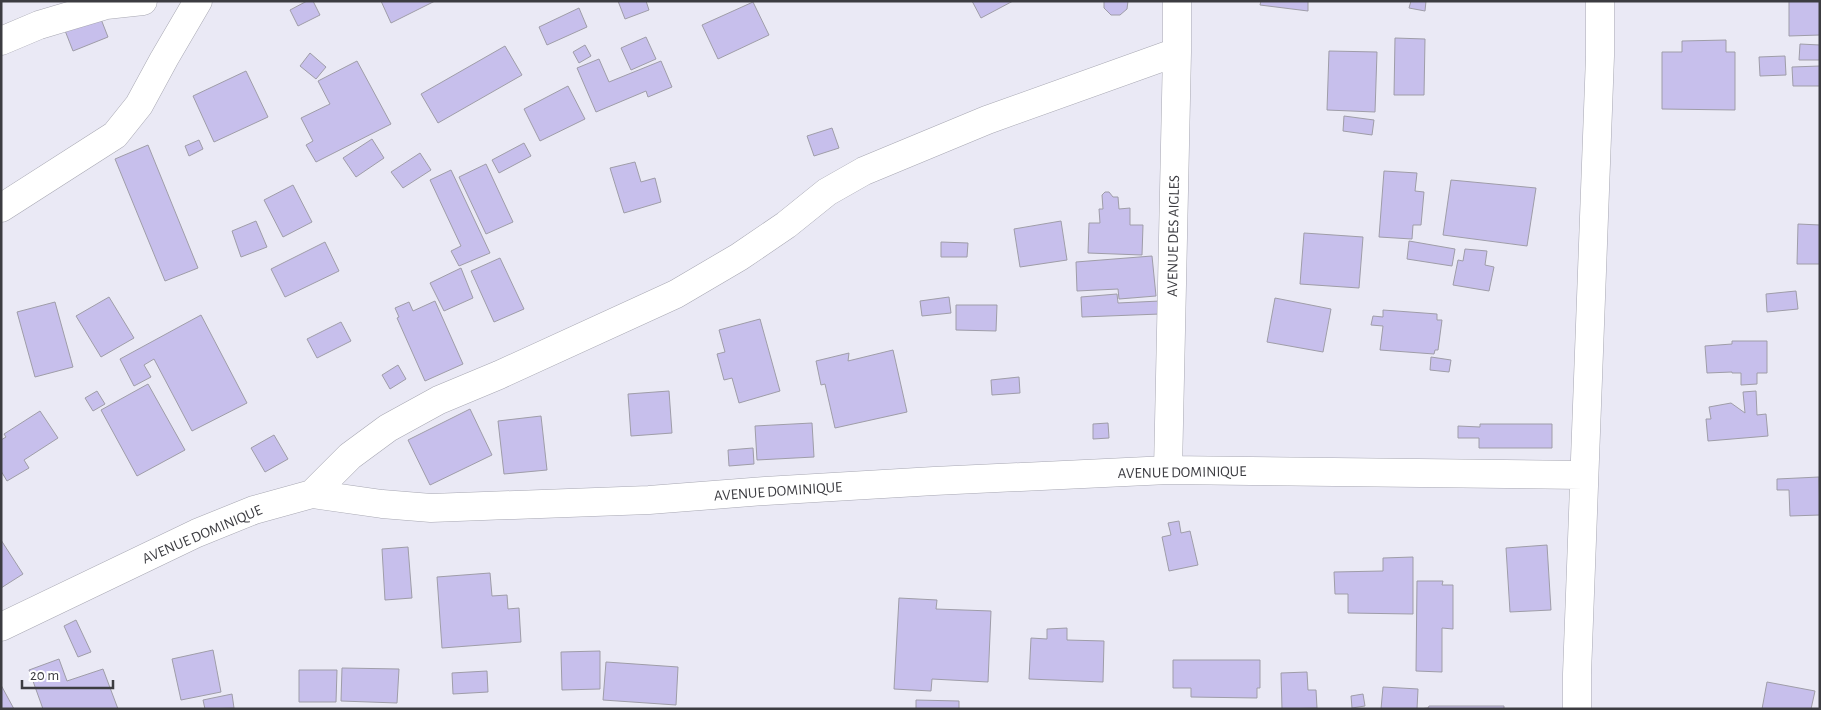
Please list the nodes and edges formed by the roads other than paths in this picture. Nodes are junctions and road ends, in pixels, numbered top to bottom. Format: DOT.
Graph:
graph roads {
  1 [pos="143,1"];
  2 [pos="198,1"];
  3 [pos="1176,1"];
  4 [pos="1600,1"];
  5 [pos="1,41"];
  6 [pos="1177,52"];
  7 [pos="1,208"];
  8 [pos="1168,470"];
  9 [pos="1583,475"];
  10 [pos="312,494"];
  11 [pos="1,627"];
  12 [pos="1577,709"];
  1 -- 5 [label="street"];
  2 -- 7 [label="street"];
  3 -- 6 [label="street, AVENUE DES AIGLES"];
  4 -- 9 [label="street"];
  6 -- 8 [label="street, AVENUE DES AIGLES"];
  6 -- 10 [label="street"];
  8 -- 9 [label="street, AVENUE DOMINIQUE"];
  8 -- 10 [label="street, AVENUE DOMINIQUE"];
  9 -- 12 [label="street"];
  10 -- 11 [label="street, AVENUE DOMINIQUE"];
}
